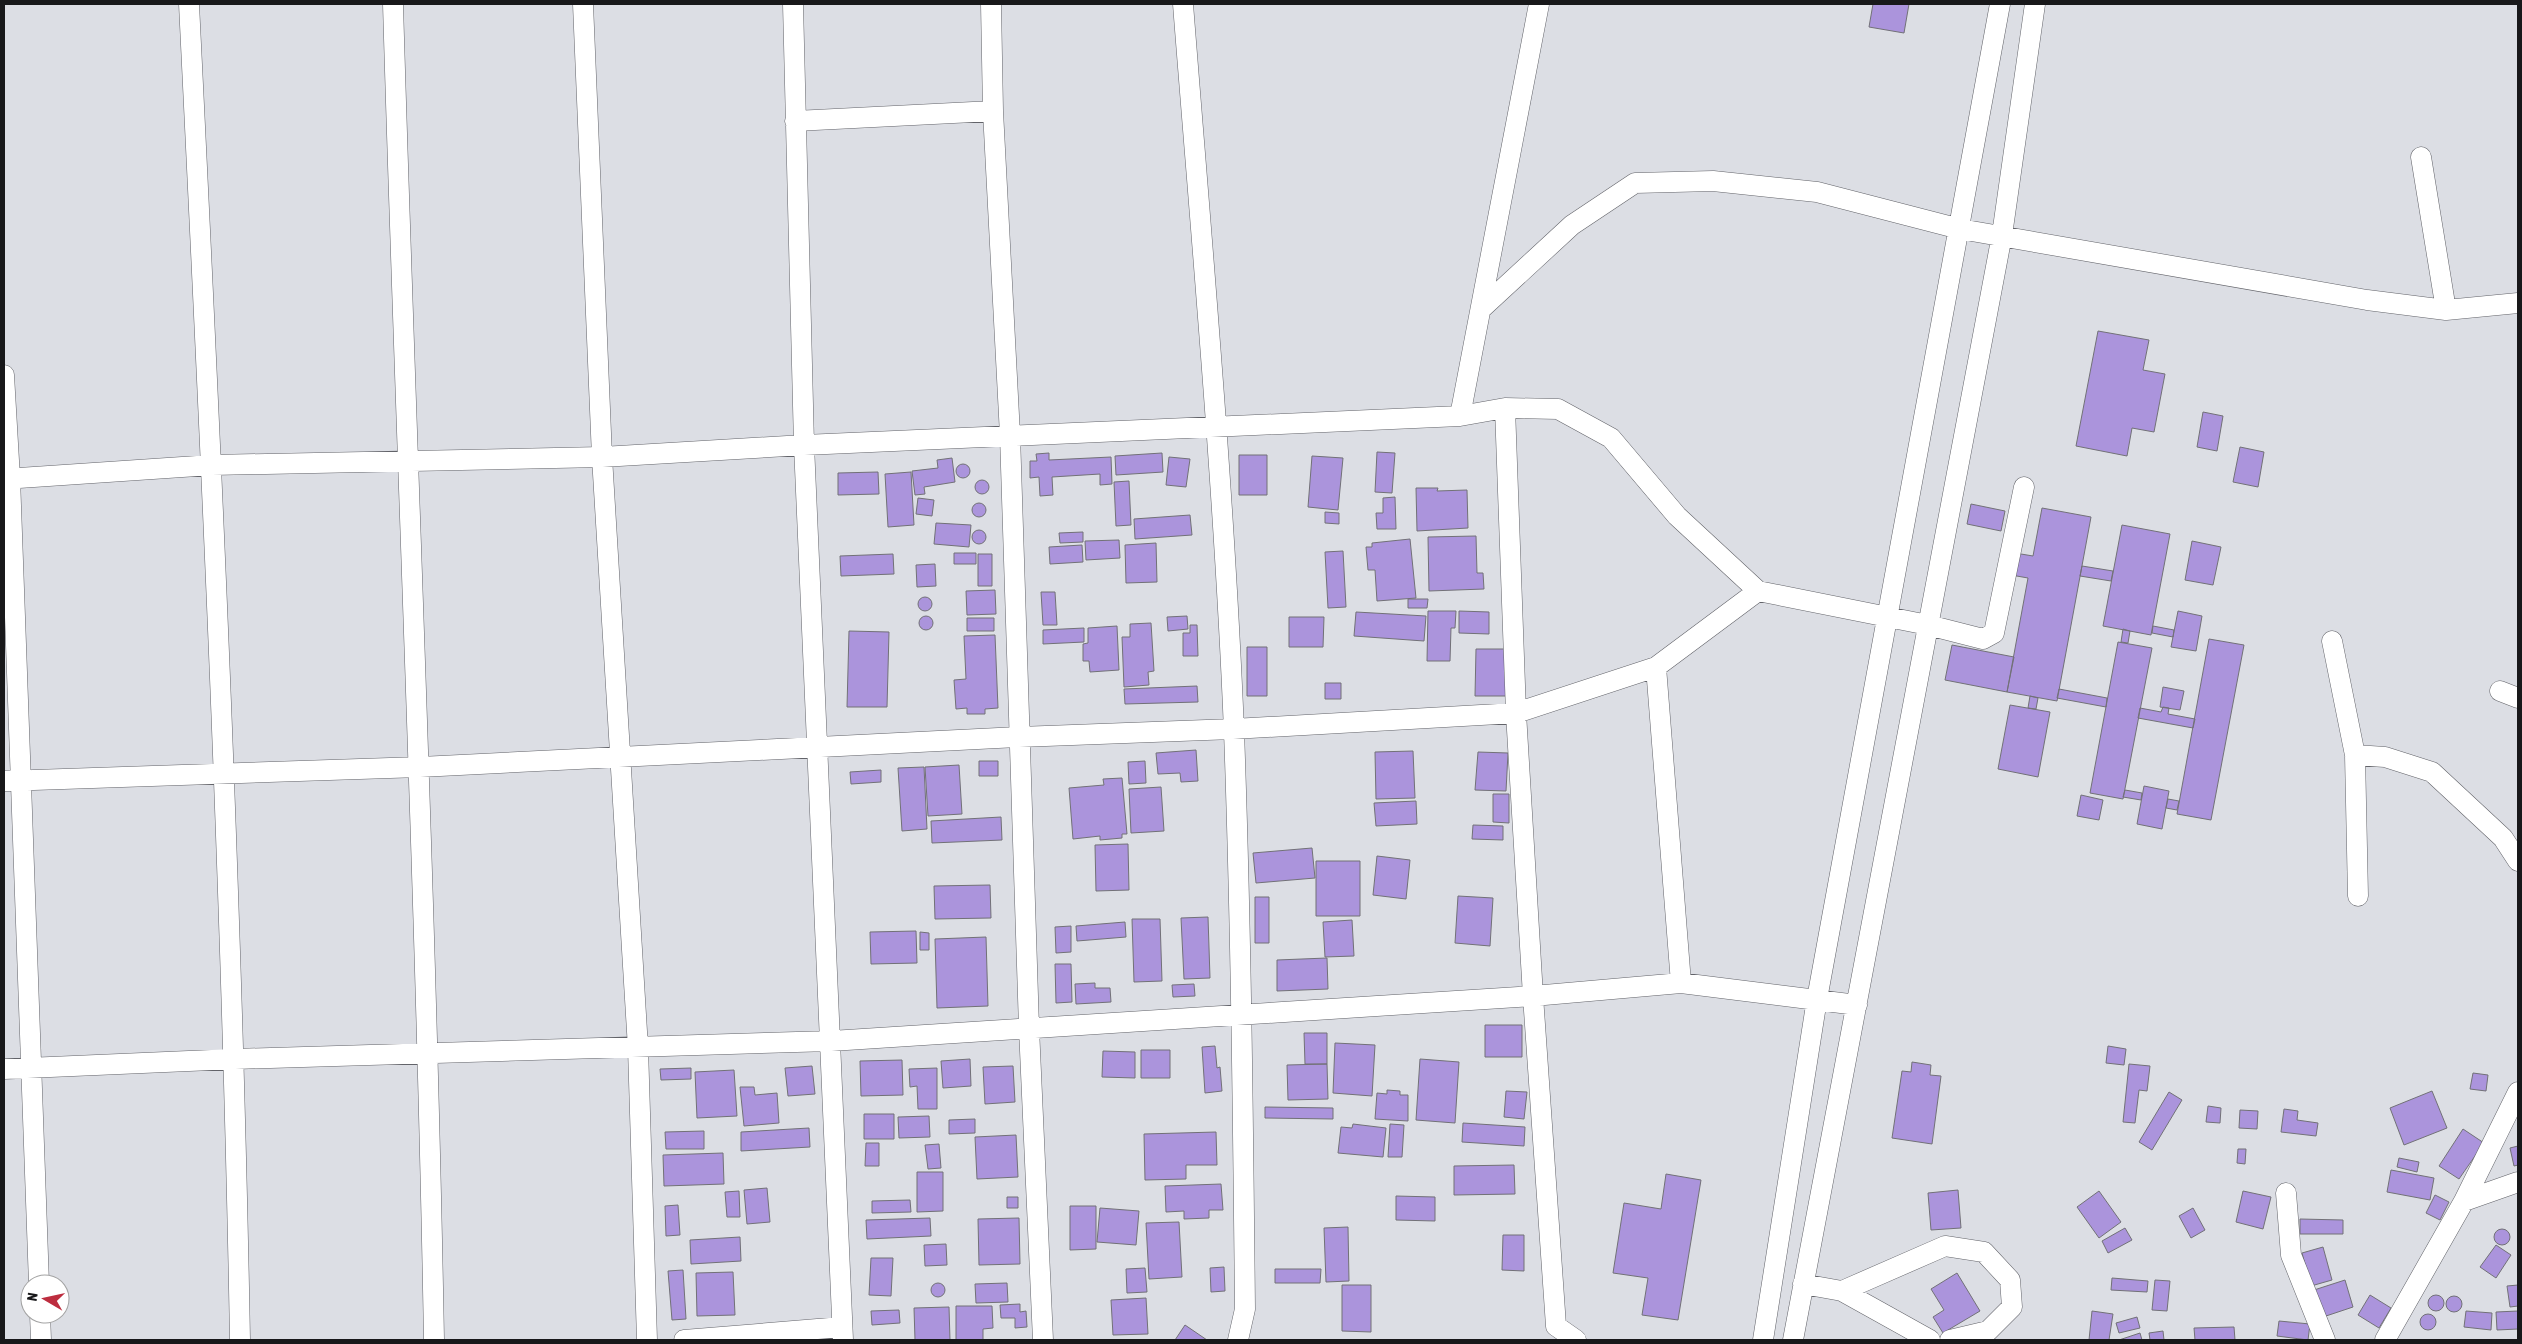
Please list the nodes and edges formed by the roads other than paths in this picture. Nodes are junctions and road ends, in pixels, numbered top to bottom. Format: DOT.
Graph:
graph roads {
  1 [pos="189,4"];
  2 [pos="393,4"];
  3 [pos="583,4"];
  4 [pos="792,4"];
  5 [pos="991,4"];
  6 [pos="1183,4"];
  7 [pos="1538,4"];
  8 [pos="2000,4"];
  9 [pos="2031,7"];
  10 [pos="993,111"];
  11 [pos="795,121"];
  12 [pos="2421,157"];
  13 [pos="1960,229"];
  14 [pos="2002,235"];
  15 [pos="2518,303"];
  16 [pos="1481,309"];
  17 [pos="2446,310"];
  18 [pos="4,374"];
  19 [pos="1506,408"];
  20 [pos="1460,416"];
  21 [pos="1217,427"];
  22 [pos="1010,435"];
  23 [pos="804,445"];
  24 [pos="602,457"];
  25 [pos="407,460"];
  26 [pos="212,465"];
  27 [pos="7,479"];
  28 [pos="2024,487"];
  29 [pos="1758,591"];
  30 [pos="1888,618"];
  31 [pos="1928,625"];
  32 [pos="2332,641"];
  33 [pos="1656,667"];
  34 [pos="2500,691"];
  35 [pos="2518,698"];
  36 [pos="1516,712"];
  37 [pos="1234,729"];
  38 [pos="1019,737"];
  39 [pos="817,748"];
  40 [pos="2355,755"];
  41 [pos="622,756"];
  42 [pos="420,767"];
  43 [pos="225,774"];
  44 [pos="12,781"];
  45 [pos="2518,861"];
  46 [pos="2358,896"];
  47 [pos="1680,983"];
  48 [pos="1533,996"];
  49 [pos="1818,999"];
  50 [pos="1857,1005"];
  51 [pos="1242,1014"];
  52 [pos="1030,1028"];
  53 [pos="831,1041"];
  54 [pos="638,1048"];
  55 [pos="429,1052"];
  56 [pos="235,1058"];
  57 [pos="31,1068"];
  58 [pos="4,1069"];
  59 [pos="2518,1092"];
  60 [pos="2518,1182"];
  61 [pos="2286,1193"];
  62 [pos="2464,1201"];
  63 [pos="39,1274"];
  64 [pos="1804,1284"];
  65 [pos="1842,1291"];
  66 [pos="40,1324"];
  67 [pos="843,1334"];
  68 [pos="41,1340"];
  69 [pos="240,1340"];
  70 [pos="434,1340"];
  71 [pos="647,1340"];
  72 [pos="684,1340"];
  73 [pos="1043,1340"];
  74 [pos="1238,1340"];
  75 [pos="1576,1340"];
  76 [pos="1763,1340"];
  77 [pos="1793,1340"];
  78 [pos="1930,1340"];
  79 [pos="1950,1340"];
  80 [pos="2325,1340"];
  81 [pos="2386,1340"];
  1 -- 26 [label="street"];
  2 -- 25 [label="street"];
  3 -- 24 [label="street"];
  4 -- 11 [label="street"];
  5 -- 10 [label="street"];
  6 -- 21 [label="street"];
  7 -- 16 [label="street"];
  8 -- 13 [label="street"];
  9 -- 14 [label="street"];
  10 -- 11 [label="street"];
  10 -- 22 [label="street"];
  11 -- 23 [label="street"];
  12 -- 17 [label="street"];
  13 -- 14 [label="street"];
  13 -- 16 [label="street"];
  13 -- 30 [label="street"];
  14 -- 17 [label="street"];
  14 -- 31 [label="street"];
  15 -- 17 [label="street"];
  16 -- 20 [label="street"];
  18 -- 27 [label="street"];
  19 -- 20 [label="street"];
  19 -- 29 [label="street"];
  19 -- 36 [label="street"];
  20 -- 21 [label="street"];
  21 -- 22 [label="street"];
  21 -- 37 [label="street"];
  22 -- 23 [label="street"];
  22 -- 38 [label="street"];
  23 -- 24 [label="street"];
  23 -- 39 [label="street"];
  24 -- 25 [label="street"];
  24 -- 41 [label="street"];
  25 -- 26 [label="street"];
  25 -- 42 [label="street"];
  26 -- 27 [label="street"];
  26 -- 43 [label="street"];
  27 -- 44 [label="street"];
  28 -- 31 [label="street"];
  29 -- 30 [label="street"];
  29 -- 33 [label="street"];
  30 -- 31 [label="street"];
  30 -- 49 [label="street"];
  31 -- 50 [label="street"];
  32 -- 40 [label="street"];
  33 -- 36 [label="street"];
  33 -- 47 [label="street"];
  34 -- 35 [label="street"];
  36 -- 37 [label="street"];
  36 -- 48 [label="street"];
  37 -- 38 [label="street"];
  37 -- 51 [label="street"];
  38 -- 39 [label="street"];
  38 -- 52 [label="street"];
  39 -- 41 [label="street"];
  39 -- 53 [label="street"];
  40 -- 45 [label="street"];
  40 -- 46 [label="street"];
  41 -- 42 [label="street"];
  41 -- 54 [label="street"];
  42 -- 43 [label="street"];
  42 -- 55 [label="street"];
  43 -- 44 [label="street"];
  43 -- 56 [label="street"];
  44 -- 57 [label="street"];
  47 -- 48 [label="street"];
  47 -- 49 [label="street"];
  48 -- 51 [label="street"];
  48 -- 75 [label="street"];
  49 -- 50 [label="street"];
  49 -- 76 [label="street"];
  50 -- 64 [label="street"];
  51 -- 52 [label="street"];
  51 -- 74 [label="street"];
  52 -- 53 [label="street"];
  52 -- 73 [label="street"];
  53 -- 54 [label="street"];
  53 -- 67 [label="street"];
  54 -- 55 [label="street"];
  54 -- 71 [label="street"];
  55 -- 56 [label="street"];
  55 -- 70 [label="street"];
  56 -- 57 [label="street"];
  56 -- 69 [label="street"];
  57 -- 58 [label="street"];
  57 -- 63 [label="street"];
  59 -- 62 [label="street"];
  60 -- 62 [label="street"];
  61 -- 80 [label="street"];
  62 -- 81 [label="street"];
  64 -- 65 [label="street"];
  64 -- 77 [label="street"];
  65 -- 78 [label="street"];
  65 -- 79 [label="street"];
  66 -- 68 [label="street"];
  67 -- 72 [label="street"];
}
